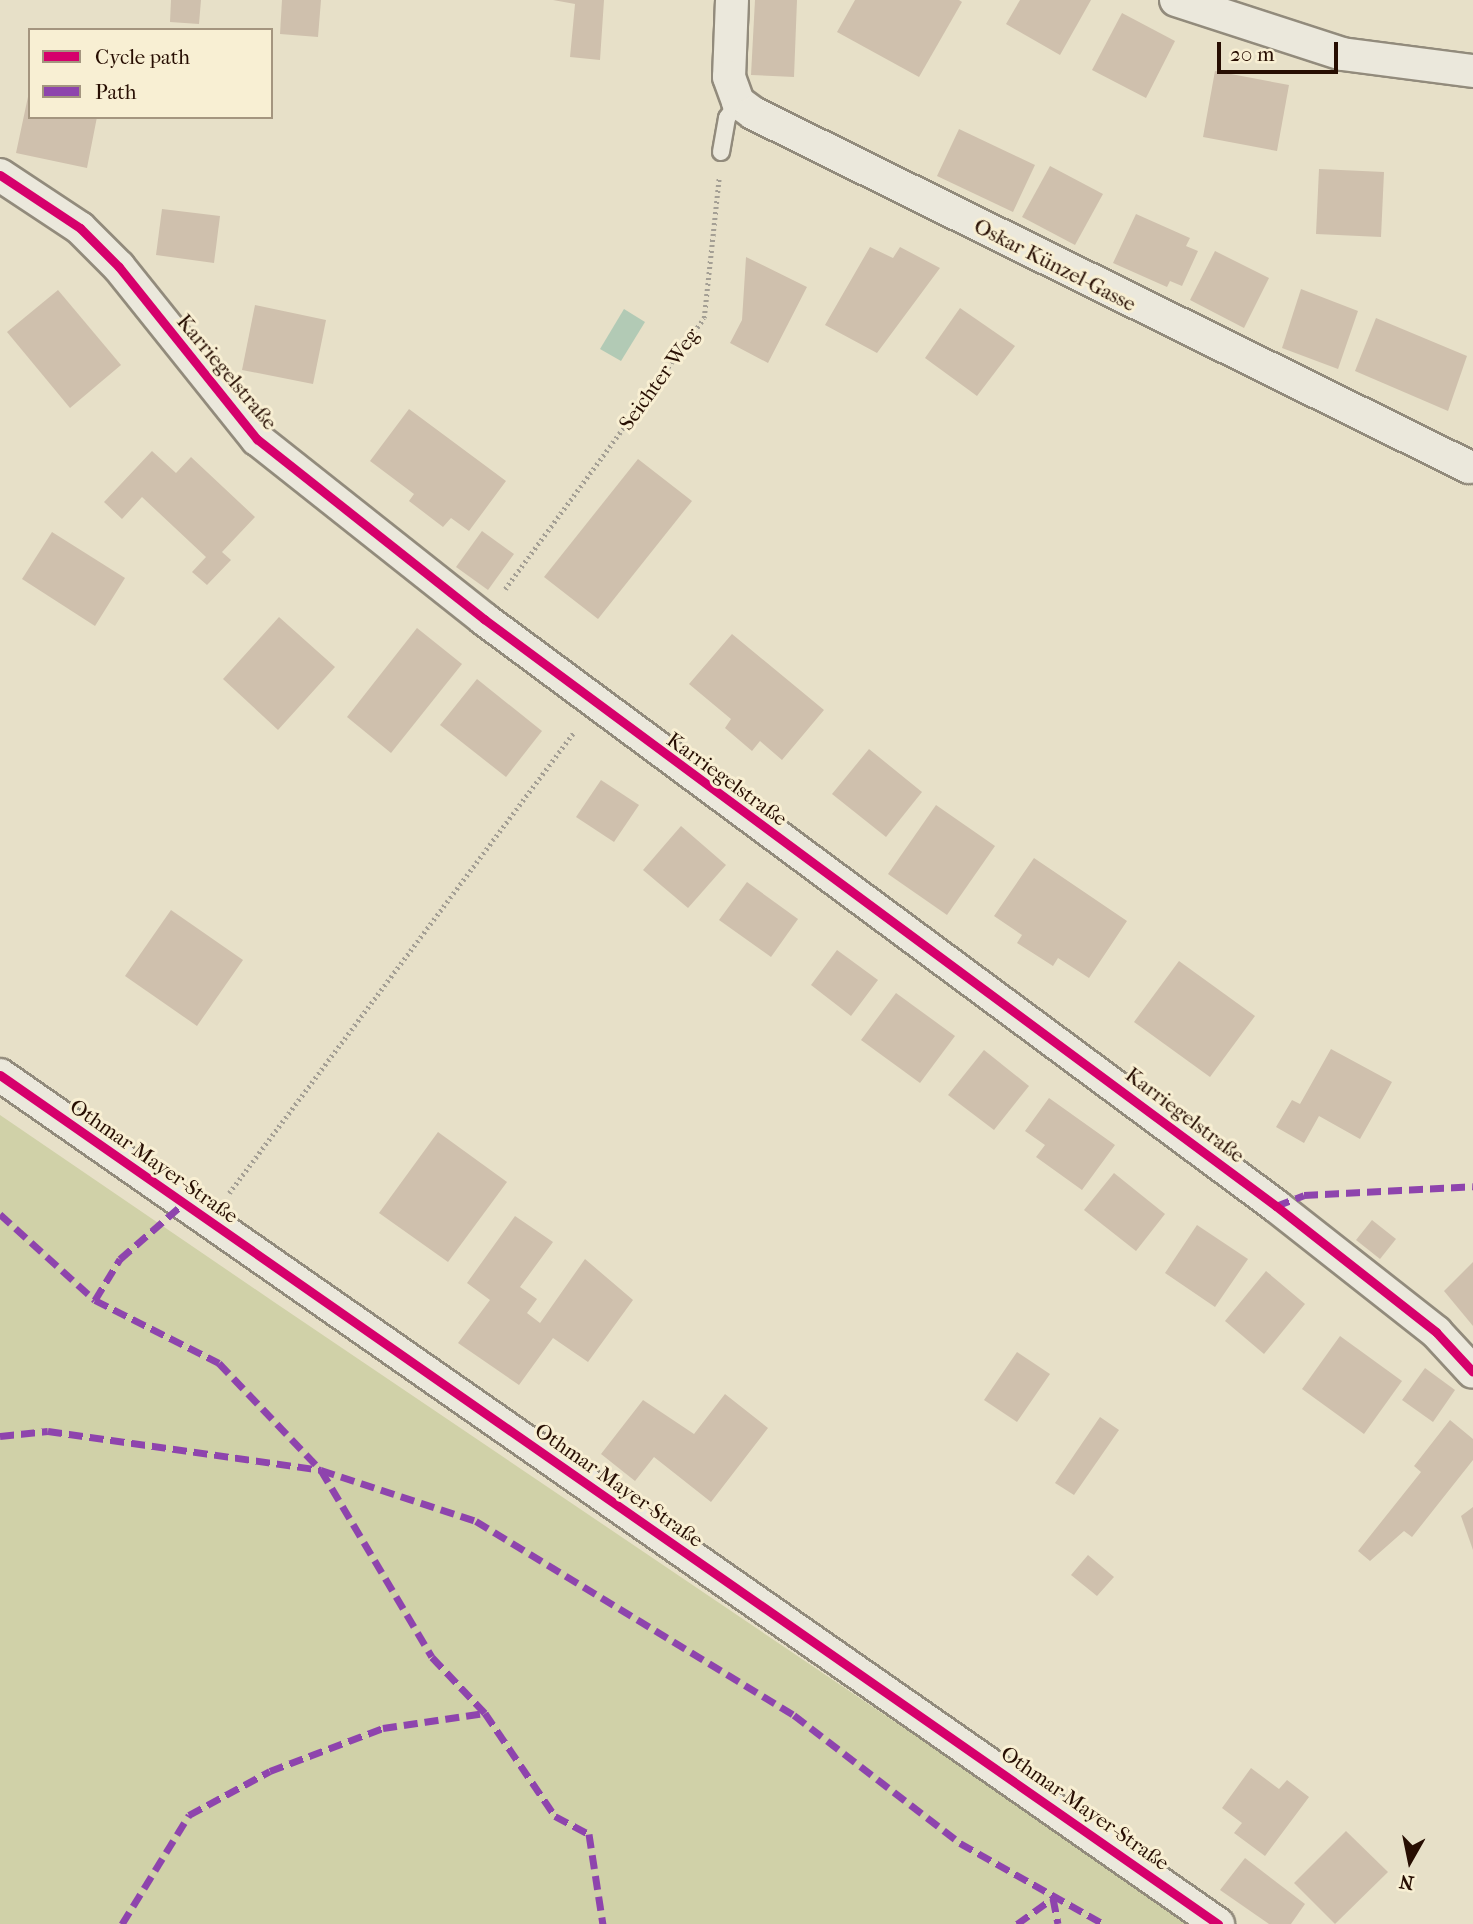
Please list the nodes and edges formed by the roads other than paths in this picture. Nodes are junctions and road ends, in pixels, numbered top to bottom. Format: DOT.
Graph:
graph roads {
  1 [pos="732,0"];
  2 [pos="1176,0"];
  3 [pos="1473,71"];
  4 [pos="738,102"];
  5 [pos="721,152"];
  6 [pos="0,175"];
  7 [pos="1469,467"];
  8 [pos="0,1075"];
  9 [pos="1473,1372"];
  10 [pos="1218,1924"];
  1 -- 4 [label="street"];
  2 -- 3 [label="street"];
  4 -- 5 [label="lane"];
  4 -- 7 [label="street, Oskar Künzel-Gasse"];
  6 -- 9 [label="street, Karriegelstraße"];
  8 -- 10 [label="street, Othmar Mayer-Straße"];
}
